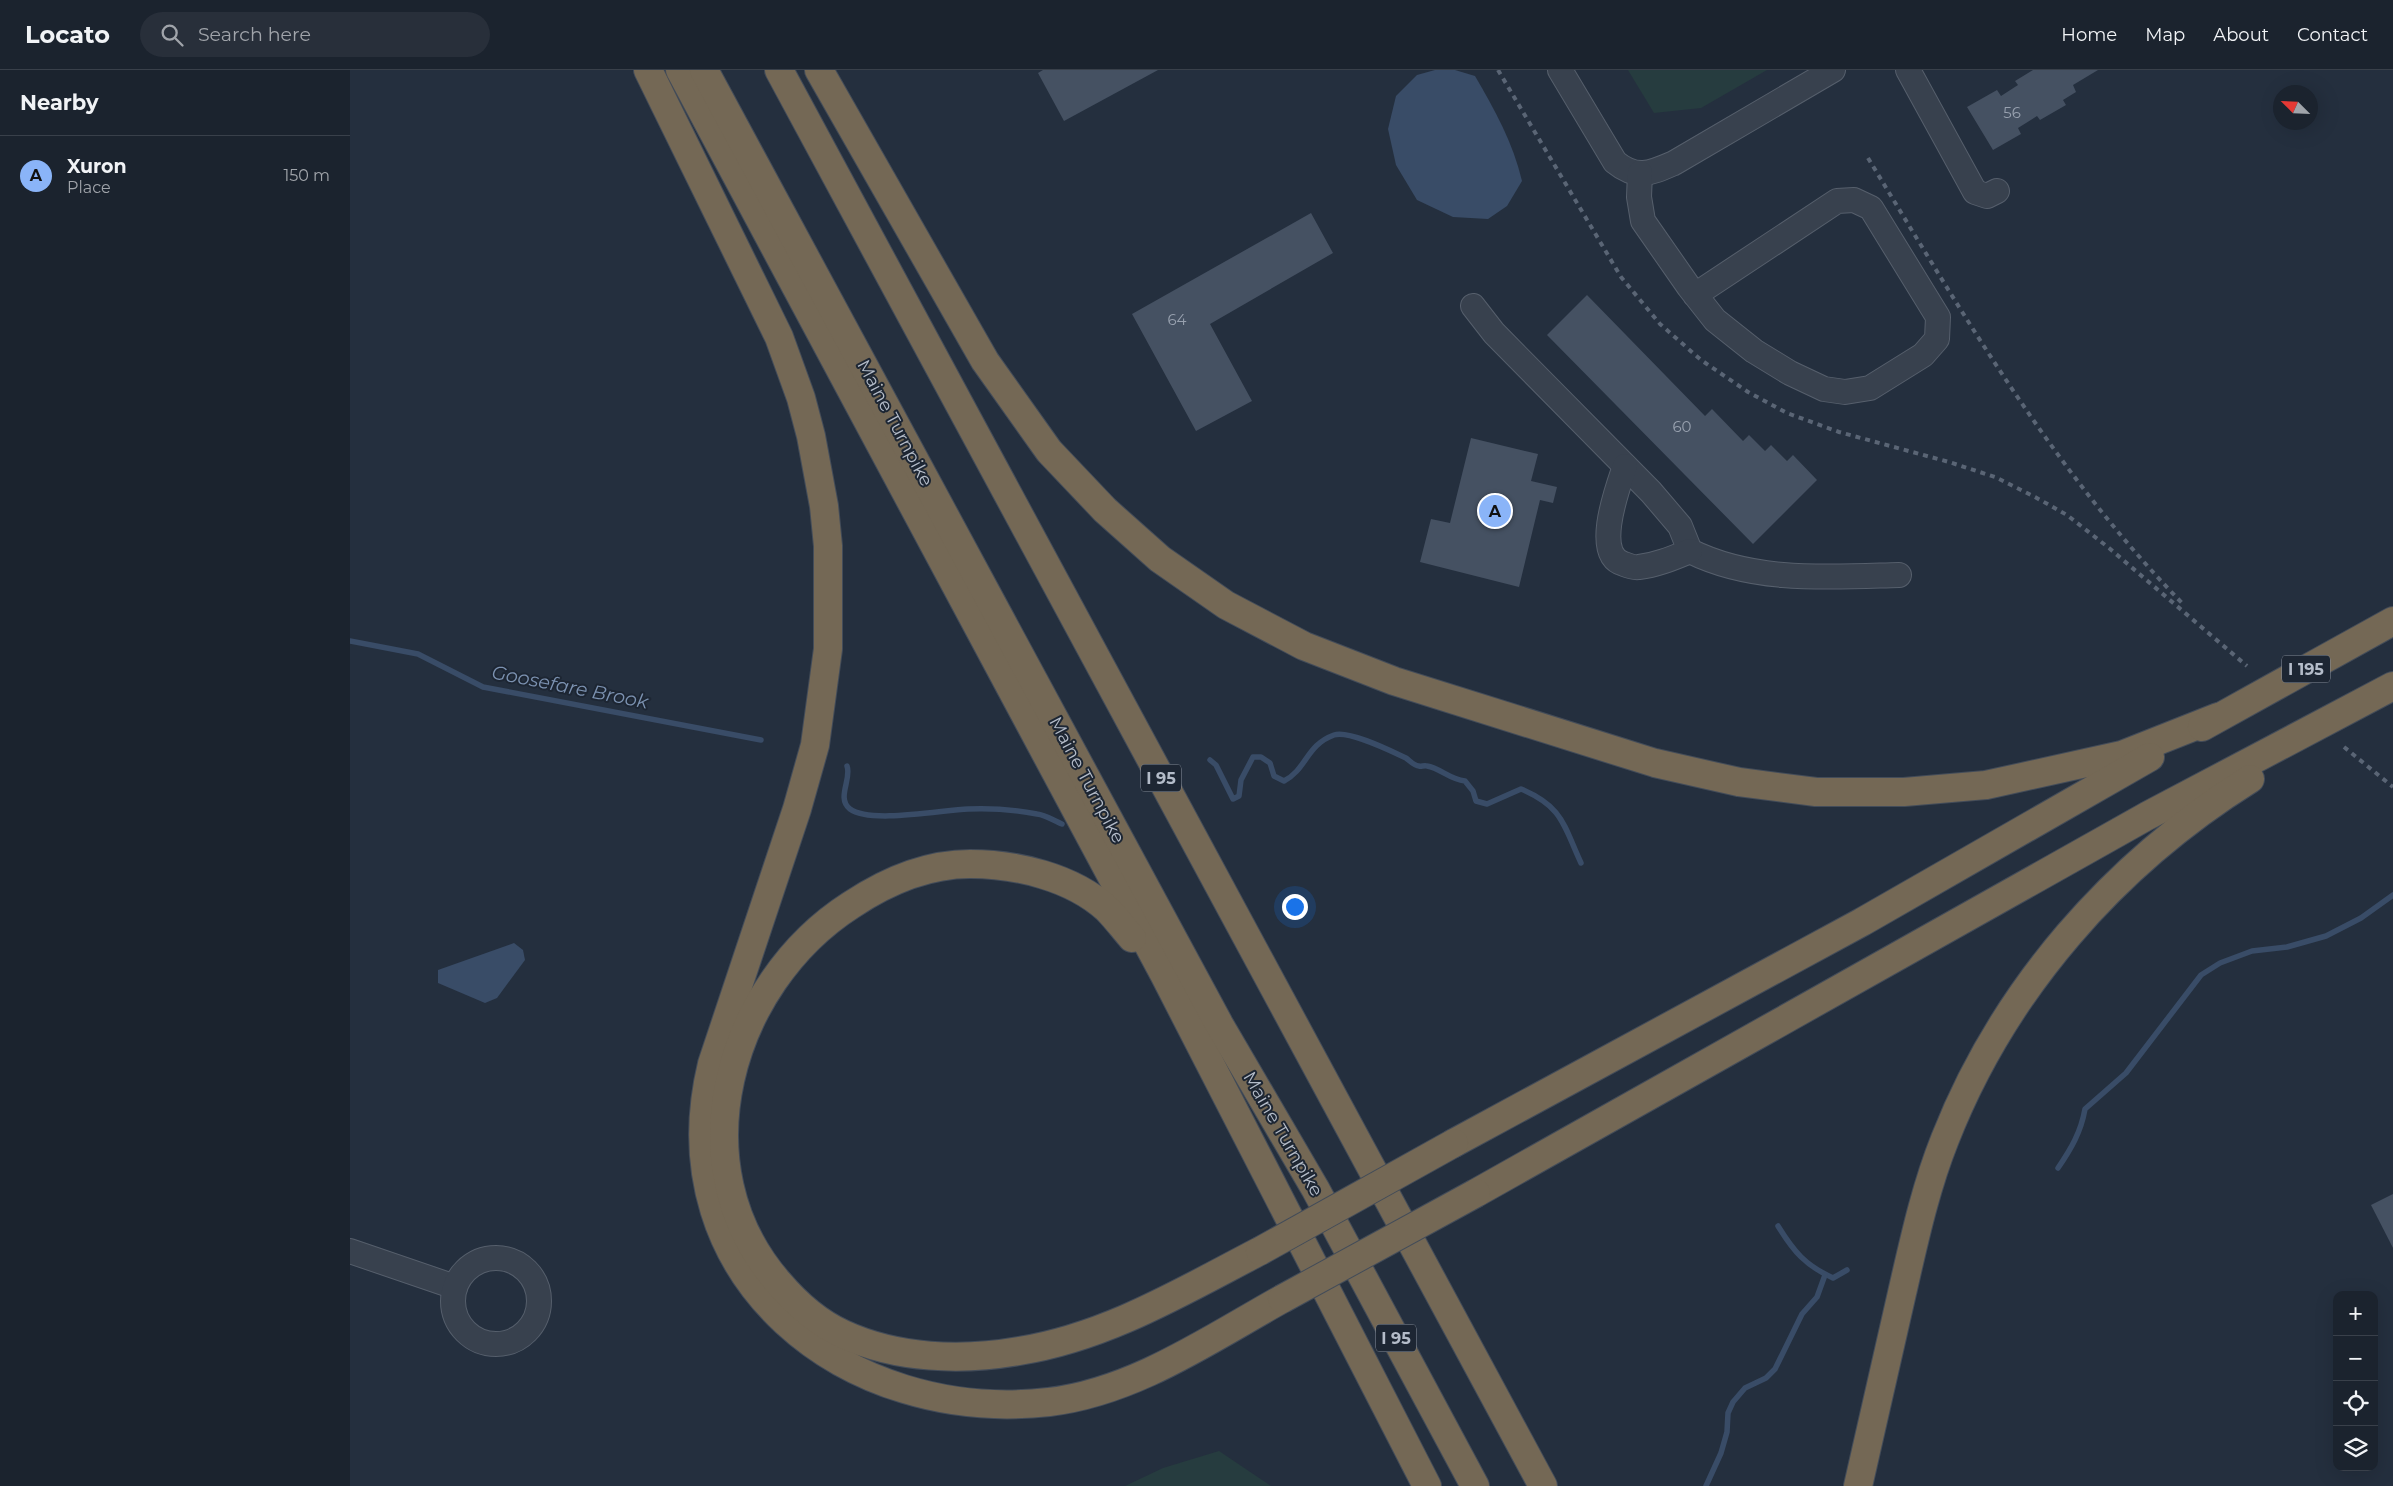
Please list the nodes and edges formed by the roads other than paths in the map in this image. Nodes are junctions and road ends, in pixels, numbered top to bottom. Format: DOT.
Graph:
graph roads {
  1 [pos="648,70"];
  2 [pos="680,70"];
  3 [pos="704,70"];
  4 [pos="779,70"];
  5 [pos="819,70"];
  6 [pos="1560,70"];
  7 [pos="1833,70"];
  8 [pos="1908,70"];
  9 [pos="1640,173"];
  10 [pos="1997,191"];
  11 [pos="1695,295"];
  12 [pos="1473,306"];
  13 [pos="1625,466"];
  14 [pos="1690,551"];
  15 [pos="1899,575"];
  16 [pos="2393,621"];
  17 [pos="2387,690"];
  18 [pos="2218,717"];
  19 [pos="1165,976"];
  20 [pos="350,1251"];
  21 [pos="455,1287"];
  22 [pos="1427,1486"];
  23 [pos="1475,1486"];
  24 [pos="1543,1486"];
  25 [pos="1858,1486"];
  1 -- 17 [label="highway, bridge"];
  2 -- 19 [label="highway"];
  3 -- 23 [label="highway, Maine Turnpike / I 95"];
  4 -- 24 [label="highway, I 95"];
  5 -- 18 [label="highway"];
  6 -- 9 [label="street"];
  7 -- 9 [label="street"];
  8 -- 10 [label="street"];
  9 -- 11 [label="street"];
  11 -- 11 [label="street"];
  12 -- 13 [label="street"];
  13 -- 14 [label="street"];
  13 -- 14 [label="street"];
  14 -- 15 [label="street"];
  16 -- 18 [label="highway, I 195"];
  17 -- 25 [label="highway"];
  18 -- 19 [label="highway, bridge"];
  19 -- 22 [label="highway"];
  20 -- 21 [label="street"];
}
